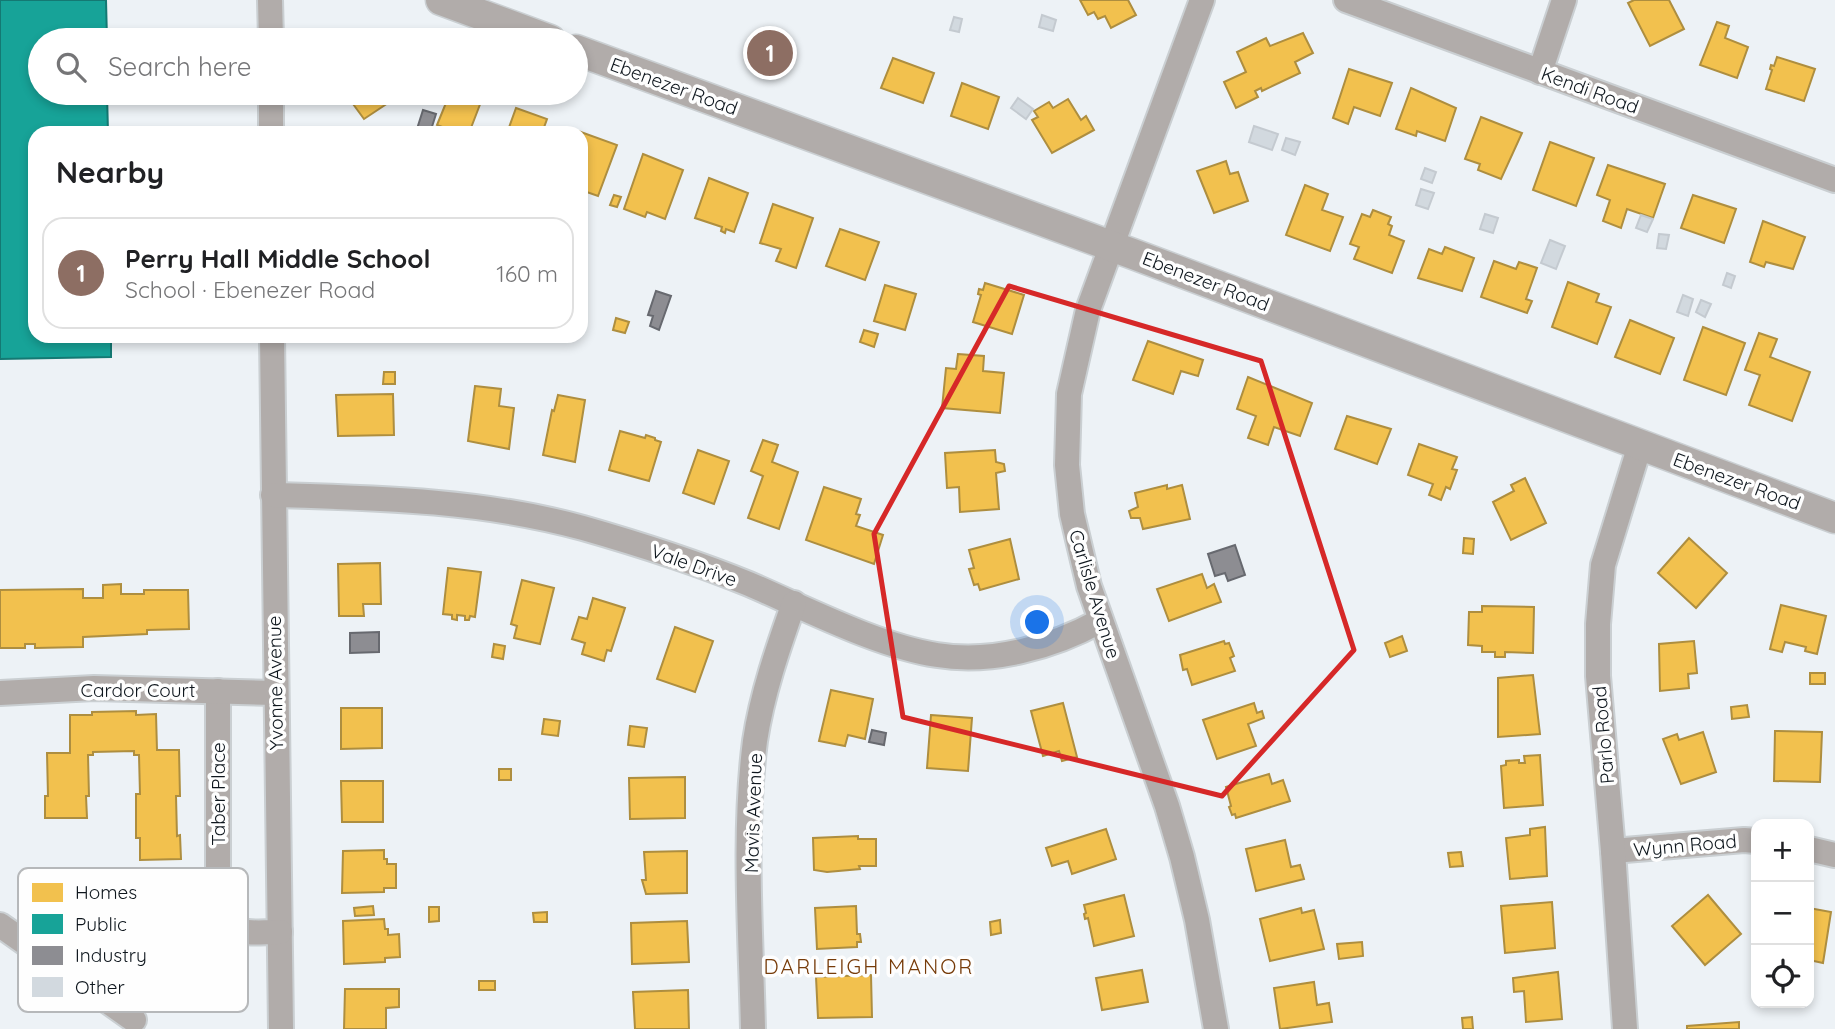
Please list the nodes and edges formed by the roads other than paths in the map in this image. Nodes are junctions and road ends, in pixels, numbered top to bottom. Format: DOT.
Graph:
graph roads {
  1 [pos="270,0"];
  2 [pos="441,0"];
  3 [pos="1202,0"];
  4 [pos="1346,0"];
  5 [pos="1564,0"];
  6 [pos="271,28"];
  7 [pos="517,28"];
  8 [pos="588,54"];
  9 [pos="1540,72"];
  10 [pos="271,105"];
  11 [pos="271,126"];
  12 [pos="1835,180"];
  13 [pos="1111,246"];
  14 [pos="272,343"];
  15 [pos="1640,445"];
  16 [pos="273,495"];
  17 [pos="1835,518"];
  18 [pos="794,603"];
  19 [pos="1100,621"];
  20 [pos="218,691"];
  21 [pos="0,693"];
  22 [pos="275,693"];
  23 [pos="1751,841"];
  24 [pos="1814,850"];
  25 [pos="1614,851"];
  26 [pos="1835,855"];
  27 [pos="218,868"];
  28 [pos="0,925"];
  29 [pos="248,932"];
  30 [pos="279,932"];
  31 [pos="18,938"];
  32 [pos="123,1012"];
  33 [pos="134,1020"];
  34 [pos="281,1029"];
  35 [pos="753,1029"];
  36 [pos="1216,1029"];
  37 [pos="1625,1029"];
  1 -- 6 [label="street"];
  2 -- 7 [label="street"];
  3 -- 13 [label="street, Carlisle Avenue"];
  4 -- 9 [label="street, Kendi Road"];
  5 -- 9 [label="street"];
  8 -- 13 [label="street, Ebenezer Road"];
  9 -- 12 [label="street, Kendi Road"];
  10 -- 11 [label="street"];
  13 -- 15 [label="street, Ebenezer Road"];
  13 -- 19 [label="street, Carlisle Avenue"];
  14 -- 16 [label="street, Yvonne Avenue"];
  15 -- 17 [label="street, Ebenezer Road"];
  15 -- 25 [label="street, Parlo Road"];
  16 -- 18 [label="street, Vale Drive"];
  16 -- 22 [label="street, Yvonne Avenue"];
  18 -- 19 [label="street, Vale Drive"];
  18 -- 35 [label="street, Mavis Avenue"];
  19 -- 36 [label="street, Carlisle Avenue"];
  20 -- 21 [label="street, Cardor Court"];
  20 -- 22 [label="street, Cardor Court"];
  20 -- 27 [label="street, Taber Place"];
  22 -- 30 [label="street, Yvonne Avenue"];
  23 -- 25 [label="street, Wynn Road"];
  24 -- 26 [label="street"];
  25 -- 37 [label="street, Parlo Road"];
  28 -- 31 [label="street"];
  29 -- 30 [label="street"];
  30 -- 34 [label="street, Yvonne Avenue"];
  32 -- 33 [label="street"];
}
